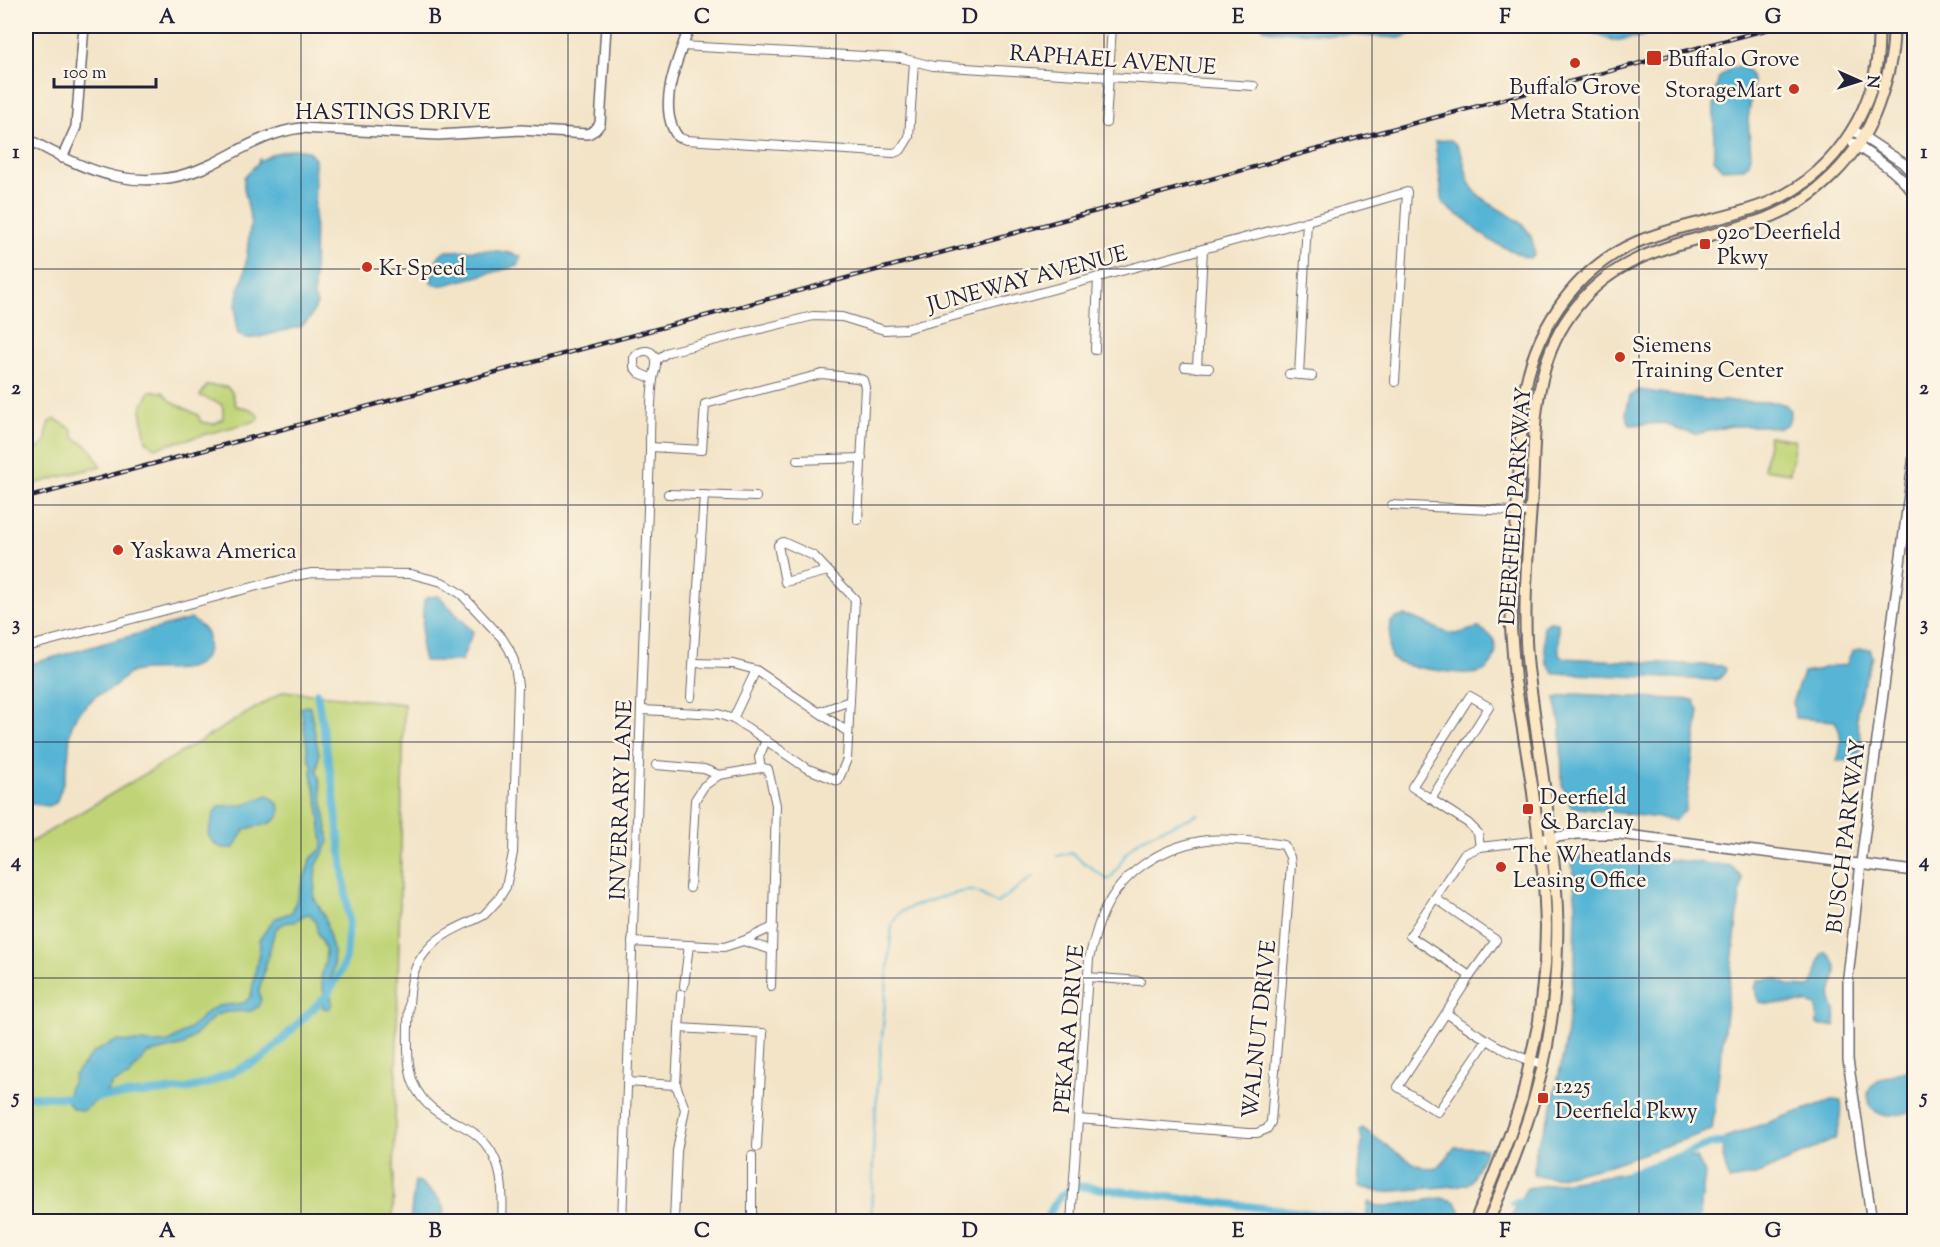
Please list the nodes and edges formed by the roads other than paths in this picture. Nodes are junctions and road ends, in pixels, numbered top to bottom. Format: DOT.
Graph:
graph roads {
  1 [pos="84,26"];
  2 [pos="606,26"];
  3 [pos="690,26"];
  4 [pos="1112,26"];
  5 [pos="1878,26"];
  6 [pos="1893,26"];
  7 [pos="682,46"];
  8 [pos="914,62"];
  9 [pos="1109,76"];
  10 [pos="1254,86"];
  11 [pos="1106,123"];
  12 [pos="1850,134"];
  13 [pos="678,137"];
  14 [pos="26,138"];
  15 [pos="1861,142"];
  16 [pos="62,158"];
  17 [pos="1914,175"];
  18 [pos="1914,194"];
  19 [pos="1307,221"];
  20 [pos="1203,249"];
  21 [pos="1098,277"];
  22 [pos="1095,350"];
  23 [pos="656,360"];
  24 [pos="1185,367"];
  25 [pos="1197,368"];
  26 [pos="1209,369"];
  27 [pos="1289,374"];
  28 [pos="1299,375"];
  29 [pos="1312,376"];
  30 [pos="653,379"];
  31 [pos="1395,382"];
  32 [pos="650,447"];
  33 [pos="1914,456"];
  34 [pos="862,458"];
  35 [pos="797,460"];
  36 [pos="668,495"];
  37 [pos="704,495"];
  38 [pos="756,497"];
  39 [pos="1392,505"];
  40 [pos="1516,511"];
  41 [pos="1530,512"];
  42 [pos="858,520"];
  43 [pos="828,571"];
  44 [pos="26,647"];
  45 [pos="694,663"];
  46 [pos="756,670"];
  47 [pos="691,697"];
  48 [pos="850,701"];
  49 [pos="642,710"];
  50 [pos="819,712"];
  51 [pos="733,719"];
  52 [pos="848,732"];
  53 [pos="766,741"];
  54 [pos="656,765"];
  55 [pos="761,768"];
  56 [pos="719,775"];
  57 [pos="1431,799"];
  58 [pos="1551,837"];
  59 [pos="1539,840"];
  60 [pos="1480,847"];
  61 [pos="1288,850"];
  62 [pos="1861,863"];
  63 [pos="1914,871"];
  64 [pos="690,888"];
  65 [pos="1435,898"];
  66 [pos="773,927"];
  67 [pos="743,941"];
  68 [pos="632,942"];
  69 [pos="689,945"];
  70 [pos="772,950"];
  71 [pos="1470,976"];
  72 [pos="1087,977"];
  73 [pos="1140,981"];
  74 [pos="771,986"];
  75 [pos="1446,1013"];
  76 [pos="679,1028"];
  77 [pos="1486,1040"];
  78 [pos="1531,1061"];
  79 [pos="1543,1064"];
  80 [pos="627,1082"];
  81 [pos="676,1085"];
  82 [pos="1078,1119"];
  83 [pos="757,1147"];
  84 [pos="752,1156"];
  85 [pos="502,1221"];
  86 [pos="622,1221"];
  87 [pos="674,1221"];
  88 [pos="752,1221"];
  89 [pos="1071,1221"];
  90 [pos="1475,1221"];
  91 [pos="1488,1221"];
  92 [pos="1872,1221"];
  1 -- 16 [label="street"];
  2 -- 16 [label="street, HASTINGS DRIVE"];
  3 -- 7 [label="street"];
  4 -- 9 [label="street"];
  5 -- 12 [label="main road, DEERFIELD PARKWAY"];
  6 -- 15 [label="main road, DEERFIELD PARKWAY"];
  7 -- 8 [label="street, RAPHAEL AVENUE"];
  7 -- 13 [label="street"];
  8 -- 9 [label="street, RAPHAEL AVENUE"];
  8 -- 13 [label="street"];
  9 -- 10 [label="street, RAPHAEL AVENUE"];
  9 -- 11 [label="street"];
  12 -- 15 [label="street"];
  12 -- 40 [label="main road, DEERFIELD PARKWAY"];
  14 -- 16 [label="street, HASTINGS DRIVE"];
  15 -- 17 [label="street"];
  15 -- 18 [label="street"];
  15 -- 41 [label="main road, DEERFIELD PARKWAY"];
  19 -- 20 [label="street, JUNEWAY AVENUE"];
  19 -- 28 [label="street"];
  19 -- 31 [label="street, JUNEWAY AVENUE"];
  20 -- 21 [label="street, JUNEWAY AVENUE"];
  20 -- 25 [label="street"];
  21 -- 22 [label="street"];
  21 -- 23 [label="street, JUNEWAY AVENUE"];
  23 -- 30 [label="street, INVERRARY LANE"];
  23 -- 30 [label="street"];
  24 -- 25 [label="street"];
  25 -- 26 [label="street"];
  27 -- 28 [label="street"];
  28 -- 29 [label="street"];
  30 -- 32 [label="street, INVERRARY LANE"];
  32 -- 34 [label="street"];
  32 -- 49 [label="street, INVERRARY LANE"];
  33 -- 62 [label="street, BUSCH PARKWAY"];
  34 -- 35 [label="street"];
  34 -- 42 [label="street"];
  36 -- 37 [label="street"];
  37 -- 38 [label="street"];
  37 -- 45 [label="street"];
  39 -- 40 [label="street"];
  40 -- 41 [label="street"];
  40 -- 59 [label="main road, DEERFIELD PARKWAY"];
  41 -- 58 [label="main road, DEERFIELD PARKWAY"];
  43 -- 43 [label="street"];
  43 -- 48 [label="street"];
  44 -- 85 [label="street"];
  45 -- 46 [label="street"];
  45 -- 47 [label="street"];
  46 -- 50 [label="street"];
  46 -- 51 [label="street"];
  48 -- 50 [label="street"];
  48 -- 52 [label="street"];
  49 -- 51 [label="street"];
  49 -- 68 [label="street, INVERRARY LANE"];
  50 -- 52 [label="street"];
  51 -- 53 [label="street"];
  52 -- 53 [label="street"];
  53 -- 55 [label="street"];
  54 -- 56 [label="street"];
  55 -- 56 [label="street"];
  55 -- 66 [label="street"];
  56 -- 64 [label="street"];
  57 -- 57 [label="street"];
  57 -- 60 [label="street"];
  58 -- 59 [label="street"];
  58 -- 62 [label="street"];
  58 -- 79 [label="main road, DEERFIELD PARKWAY"];
  59 -- 60 [label="street"];
  59 -- 78 [label="main road, DEERFIELD PARKWAY"];
  60 -- 65 [label="street"];
  61 -- 72 [label="street, PEKARA DRIVE"];
  61 -- 82 [label="street, WALNUT DRIVE"];
  62 -- 63 [label="street"];
  62 -- 92 [label="street, BUSCH PARKWAY"];
  65 -- 71 [label="street"];
  65 -- 71 [label="street"];
  66 -- 67 [label="street"];
  66 -- 70 [label="street"];
  67 -- 69 [label="street"];
  67 -- 70 [label="street"];
  68 -- 69 [label="street"];
  68 -- 80 [label="street, INVERRARY LANE"];
  69 -- 76 [label="street"];
  70 -- 74 [label="street"];
  71 -- 75 [label="street"];
  72 -- 73 [label="street"];
  72 -- 82 [label="street, PEKARA DRIVE"];
  75 -- 77 [label="street"];
  75 -- 77 [label="street"];
  76 -- 81 [label="street"];
  76 -- 83 [label="street"];
  77 -- 78 [label="street"];
  78 -- 79 [label="street"];
  78 -- 90 [label="main road, DEERFIELD PARKWAY"];
  79 -- 91 [label="main road, DEERFIELD PARKWAY"];
  80 -- 81 [label="street"];
  80 -- 86 [label="street, INVERRARY LANE"];
  81 -- 87 [label="street"];
  82 -- 89 [label="street, PEKARA DRIVE"];
  84 -- 88 [label="street"];
}
